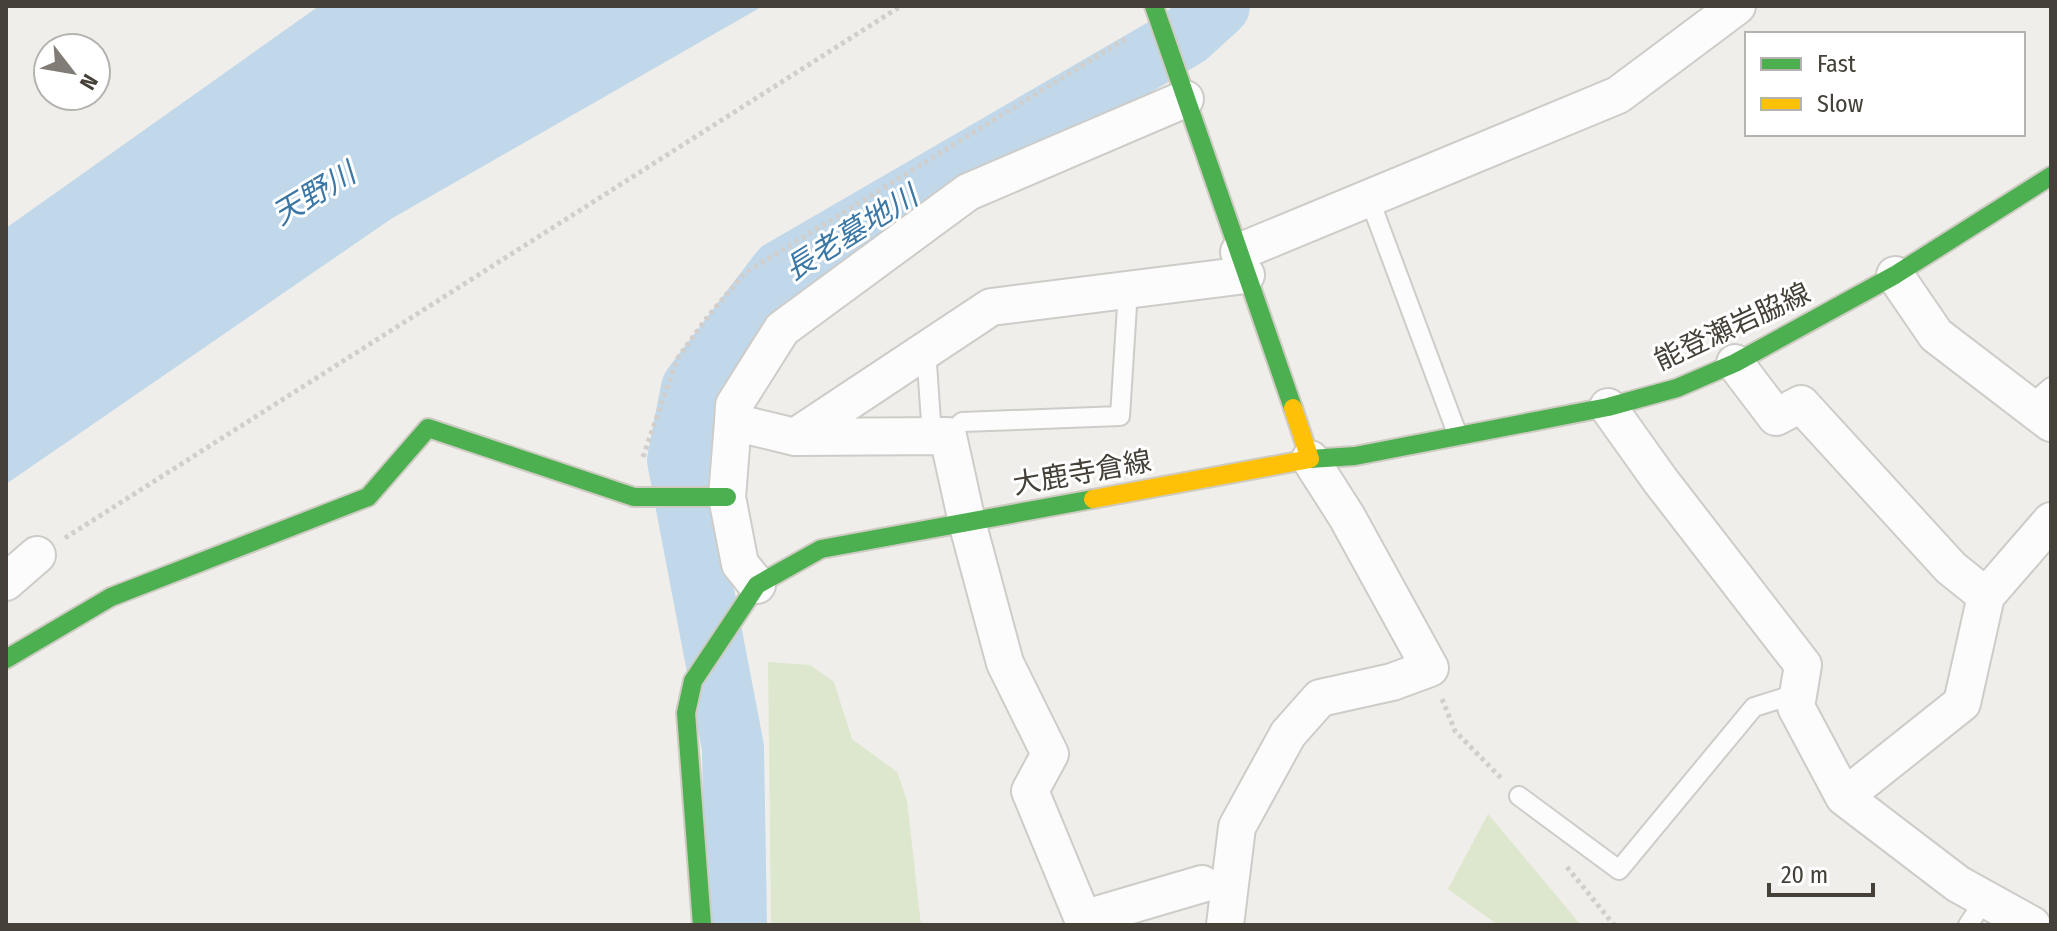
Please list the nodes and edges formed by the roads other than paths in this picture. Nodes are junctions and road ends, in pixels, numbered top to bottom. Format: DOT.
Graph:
graph roads {
  1 [pos="1154,6"];
  2 [pos="1737,6"];
  3 [pos="1185,99"];
  4 [pos="2051,176"];
  5 [pos="1369,198"];
  6 [pos="1242,264"];
  7 [pos="1895,275"];
  8 [pos="1128,290"];
  9 [pos="926,350"];
  10 [pos="1735,363"];
  11 [pos="2044,406"];
  12 [pos="1608,407"];
  13 [pos="733,422"];
  14 [pos="940,436"];
  15 [pos="1458,436"];
  16 [pos="795,437"];
  17 [pos="1310,459"];
  18 [pos="722,496"];
  19 [pos="2051,521"];
  20 [pos="967,522"];
  21 [pos="37,555"];
  22 [pos="6,582"];
  23 [pos="752,593"];
  24 [pos="1986,596"];
  25 [pos="6,659"];
  26 [pos="1799,693"];
  27 [pos="1519,796"];
  28 [pos="1844,797"];
  29 [pos="1237,827"];
  30 [pos="1202,884"];
  31 [pos="1976,912"];
  32 [pos="702,925"];
  33 [pos="1201,925"];
  34 [pos="1225,925"];
  35 [pos="2032,925"];
  1 -- 3 [label="main road"];
  2 -- 5 [label="street"];
  3 -- 6 [label="main road"];
  3 -- 13 [label="street"];
  4 -- 7 [label="main road, 能登瀬岩脇線"];
  5 -- 6 [label="street"];
  5 -- 15 [label="lane"];
  6 -- 8 [label="street"];
  6 -- 17 [label="main road"];
  7 -- 10 [label="main road, 能登瀬岩脇線"];
  7 -- 11 [label="street"];
  8 -- 9 [label="street"];
  8 -- 14 [label="lane"];
  9 -- 14 [label="lane"];
  9 -- 16 [label="street"];
  10 -- 12 [label="main road, 能登瀬岩脇線"];
  10 -- 24 [label="street"];
  12 -- 15 [label="main road, 能登瀬岩脇線"];
  12 -- 26 [label="street"];
  13 -- 16 [label="street"];
  13 -- 18 [label="street"];
  14 -- 16 [label="street"];
  14 -- 20 [label="street"];
  15 -- 17 [label="main road, 能登瀬岩脇線"];
  17 -- 20 [label="main road, 大鹿寺倉線"];
  17 -- 29 [label="street"];
  18 -- 23 [label="street"];
  18 -- 25 [label="main road"];
  19 -- 24 [label="street"];
  20 -- 23 [label="main road, 大鹿寺倉線"];
  20 -- 30 [label="street"];
  21 -- 22 [label="street"];
  23 -- 32 [label="main road, 大鹿寺倉線"];
  24 -- 28 [label="street"];
  26 -- 27 [label="lane"];
  26 -- 28 [label="street"];
  28 -- 31 [label="street"];
  29 -- 30 [label="street"];
  29 -- 34 [label="street"];
  30 -- 33 [label="street"];
  31 -- 35 [label="street"];
}
